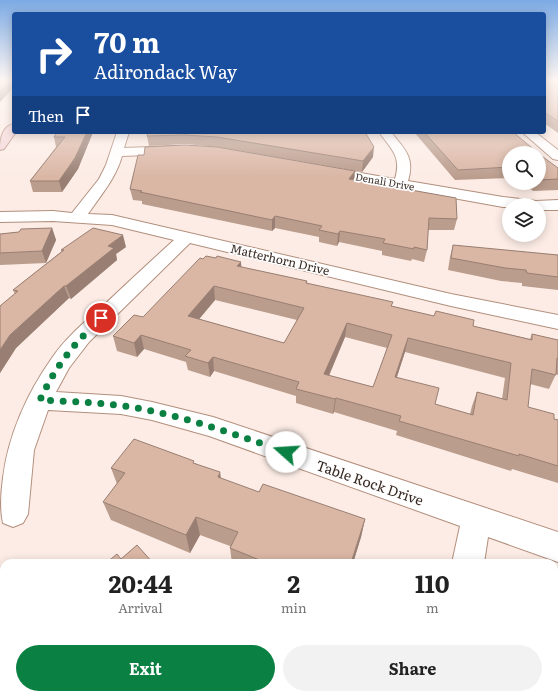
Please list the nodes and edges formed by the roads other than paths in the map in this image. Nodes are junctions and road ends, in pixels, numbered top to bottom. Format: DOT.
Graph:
graph roads {
  1 [pos="12,130"];
  2 [pos="122,134"];
  3 [pos="386,134"];
  4 [pos="530,134"];
  5 [pos="0,146"];
  6 [pos="186,150"];
  7 [pos="117,152"];
  8 [pos="558,156"];
  9 [pos="316,169"];
  10 [pos="400,184"];
  11 [pos="502,202"];
  12 [pos="546,205"];
  13 [pos="558,205"];
  14 [pos="78,216"];
  15 [pos="0,217"];
  16 [pos="187,237"];
  17 [pos="558,322"];
  18 [pos="40,400"];
  19 [pos="13,514"];
  20 [pos="476,519"];
  21 [pos="558,547"];
  22 [pos="469,559"];
  1 -- 5 [label="main road"];
  2 -- 7 [label="street"];
  3 -- 10 [label="street"];
  4 -- 8 [label="street"];
  6 -- 7 [label="street"];
  7 -- 14 [label="street"];
  9 -- 10 [label="street, Denali Drive"];
  10 -- 11 [label="street, Denali Drive"];
  12 -- 13 [label="street"];
  14 -- 15 [label="street, Matterhorn Drive"];
  14 -- 16 [label="street, Matterhorn Drive"];
  16 -- 17 [label="street, Matterhorn Drive"];
  16 -- 18 [label="street"];
  18 -- 19 [label="street"];
  18 -- 20 [label="street, Table Rock Drive"];
  20 -- 21 [label="street, Table Rock Drive"];
  20 -- 22 [label="street"];
}
